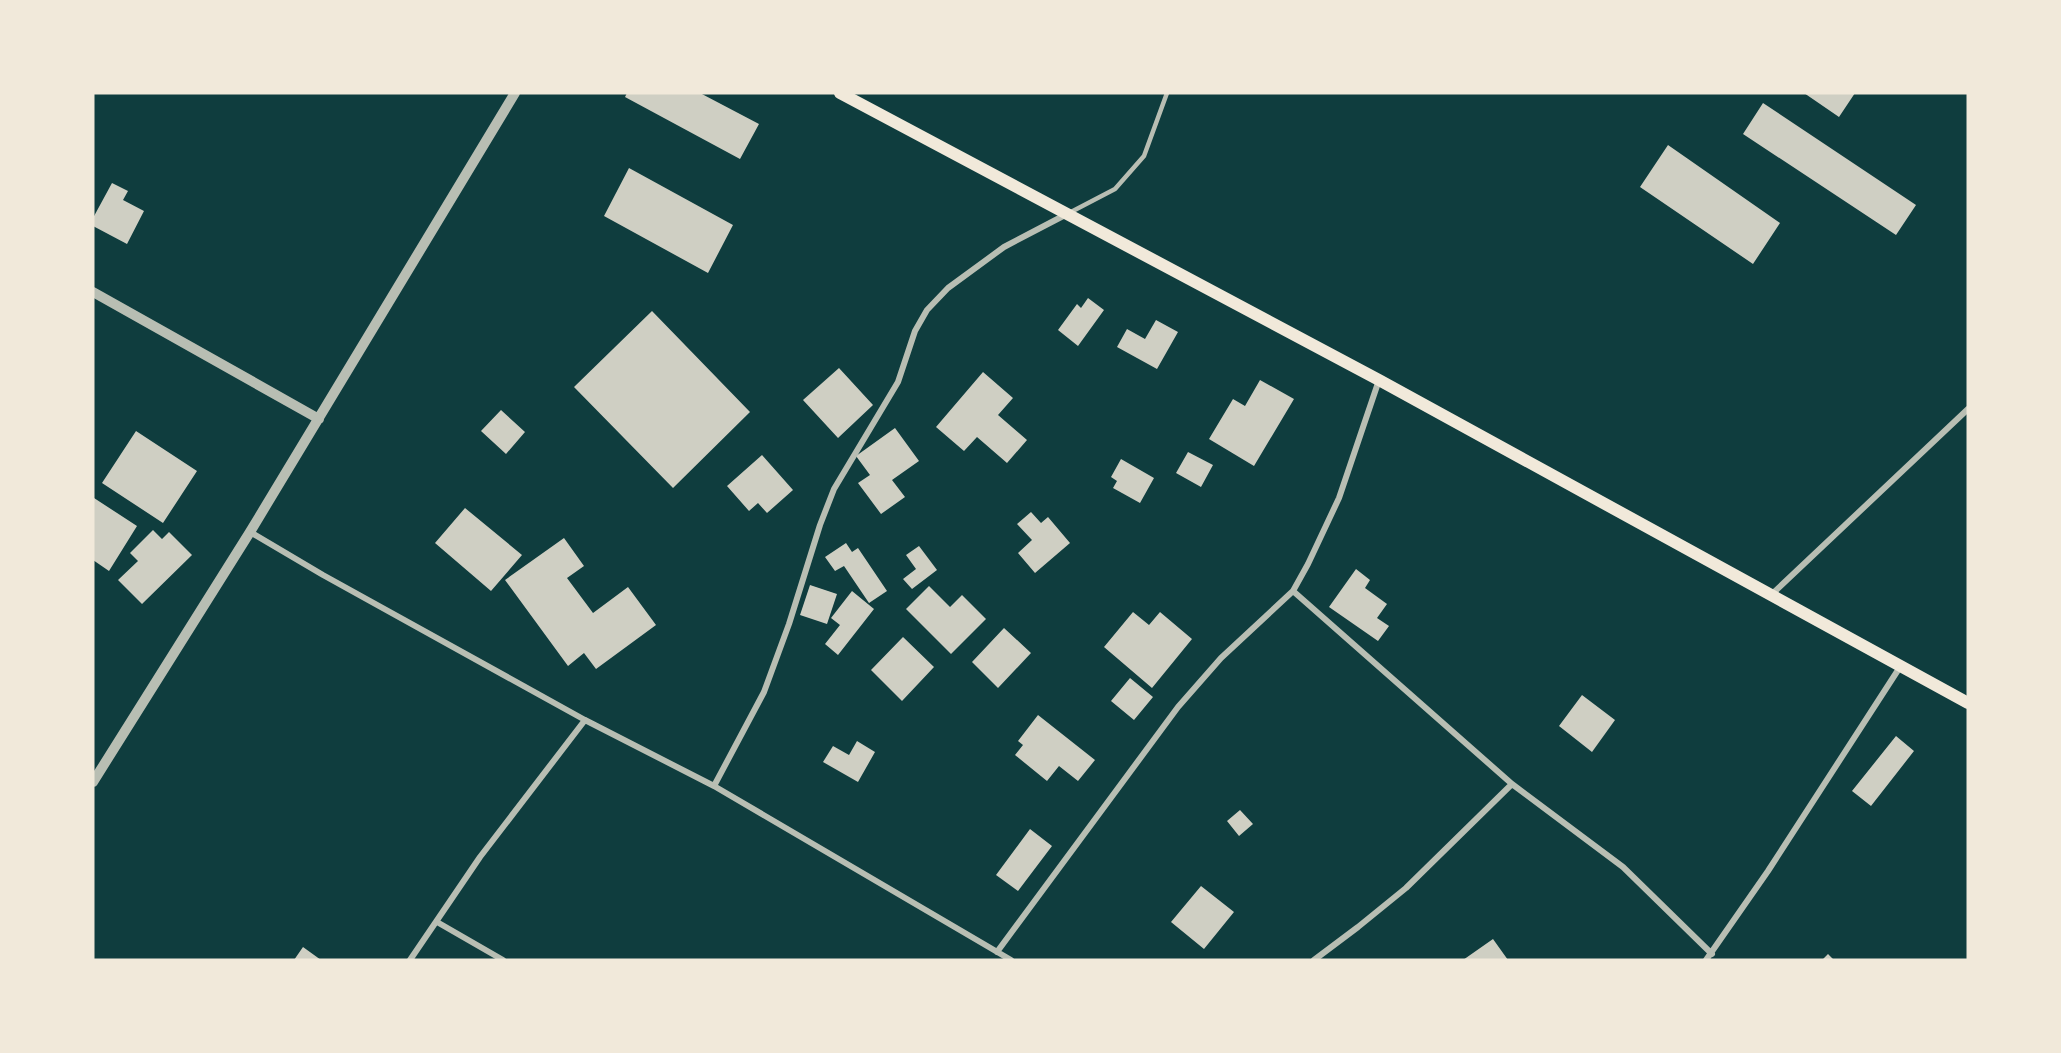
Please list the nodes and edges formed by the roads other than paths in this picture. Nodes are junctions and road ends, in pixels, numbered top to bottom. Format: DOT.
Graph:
graph roads {
  1 [pos="515,93"];
  2 [pos="840,93"];
  3 [pos="1167,93"];
  4 [pos="1068,214"];
  5 [pos="93,292"];
  6 [pos="1379,380"];
  7 [pos="1968,409"];
  8 [pos="319,419"];
  9 [pos="250,532"];
  10 [pos="1293,591"];
  11 [pos="1770,596"];
  12 [pos="1900,667"];
  13 [pos="1968,703"];
  14 [pos="585,720"];
  15 [pos="93,782"];
  16 [pos="1512,784"];
  17 [pos="714,786"];
  18 [pos="437,922"];
  19 [pos="997,952"];
  20 [pos="1712,954"];
  21 [pos="410,960"];
  22 [pos="503,960"];
  23 [pos="1011,960"];
  24 [pos="1314,960"];
  25 [pos="1706,960"];
  1 -- 8 [label="street"];
  2 -- 4 [label="main road"];
  3 -- 4 [label="lane"];
  4 -- 6 [label="main road"];
  4 -- 17 [label="street"];
  5 -- 8 [label="street"];
  6 -- 10 [label="street"];
  6 -- 11 [label="main road"];
  7 -- 11 [label="street"];
  8 -- 9 [label="street"];
  9 -- 14 [label="street"];
  9 -- 15 [label="street"];
  10 -- 16 [label="street"];
  10 -- 19 [label="street"];
  11 -- 12 [label="main road"];
  12 -- 13 [label="main road"];
  12 -- 20 [label="street"];
  14 -- 17 [label="street"];
  14 -- 18 [label="street"];
  16 -- 20 [label="street"];
  16 -- 24 [label="street"];
  17 -- 19 [label="street"];
  18 -- 21 [label="street"];
  18 -- 22 [label="street"];
  19 -- 23 [label="street"];
  20 -- 25 [label="street"];
}
